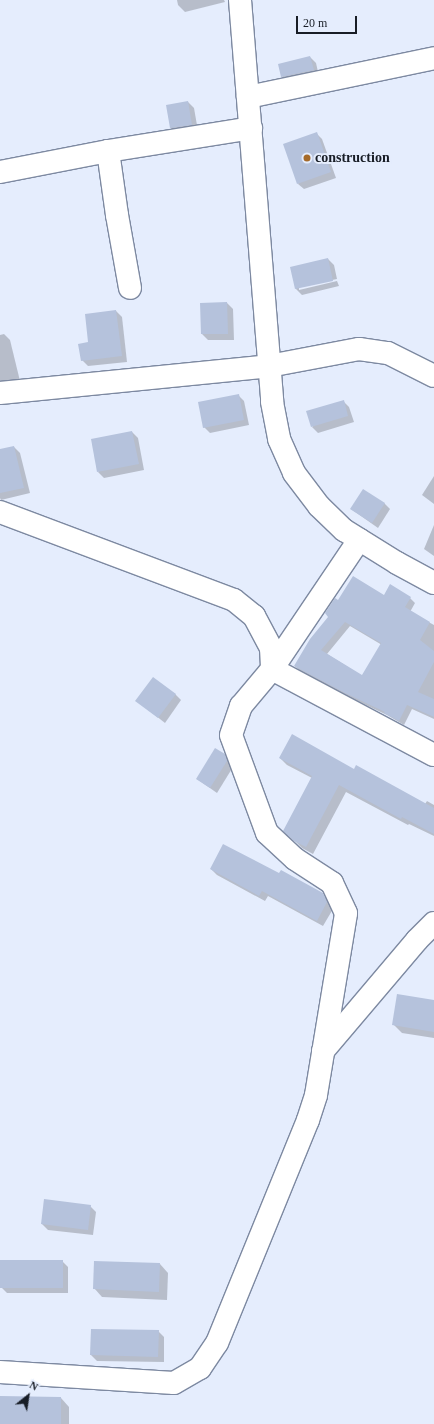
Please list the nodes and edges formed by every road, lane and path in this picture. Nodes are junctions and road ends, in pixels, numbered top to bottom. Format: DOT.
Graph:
graph roads {
  1 [pos="240,0"];
  2 [pos="434,58"];
  3 [pos="248,97"];
  4 [pos="250,128"];
  5 [pos="108,151"];
  6 [pos="0,172"];
  7 [pos="130,288"];
  8 [pos="269,366"];
  9 [pos="434,376"];
  10 [pos="0,393"];
  11 [pos="0,512"];
  12 [pos="359,540"];
  13 [pos="434,582"];
  14 [pos="272,670"];
  15 [pos="434,755"];
  16 [pos="434,923"];
  17 [pos="323,1051"];
  18 [pos="0,1372"];
  1 -- 3 [label="street"];
  2 -- 3 [label="street"];
  3 -- 4 [label="street"];
  4 -- 5 [label="street"];
  4 -- 8 [label="street"];
  5 -- 6 [label="street"];
  5 -- 7 [label="street"];
  8 -- 9 [label="street"];
  8 -- 10 [label="street"];
  8 -- 12 [label="street"];
  11 -- 14 [label="street"];
  12 -- 13 [label="street"];
  12 -- 14 [label="street"];
  14 -- 15 [label="street"];
  14 -- 17 [label="street"];
  16 -- 17 [label="street"];
  17 -- 18 [label="street"];
}
